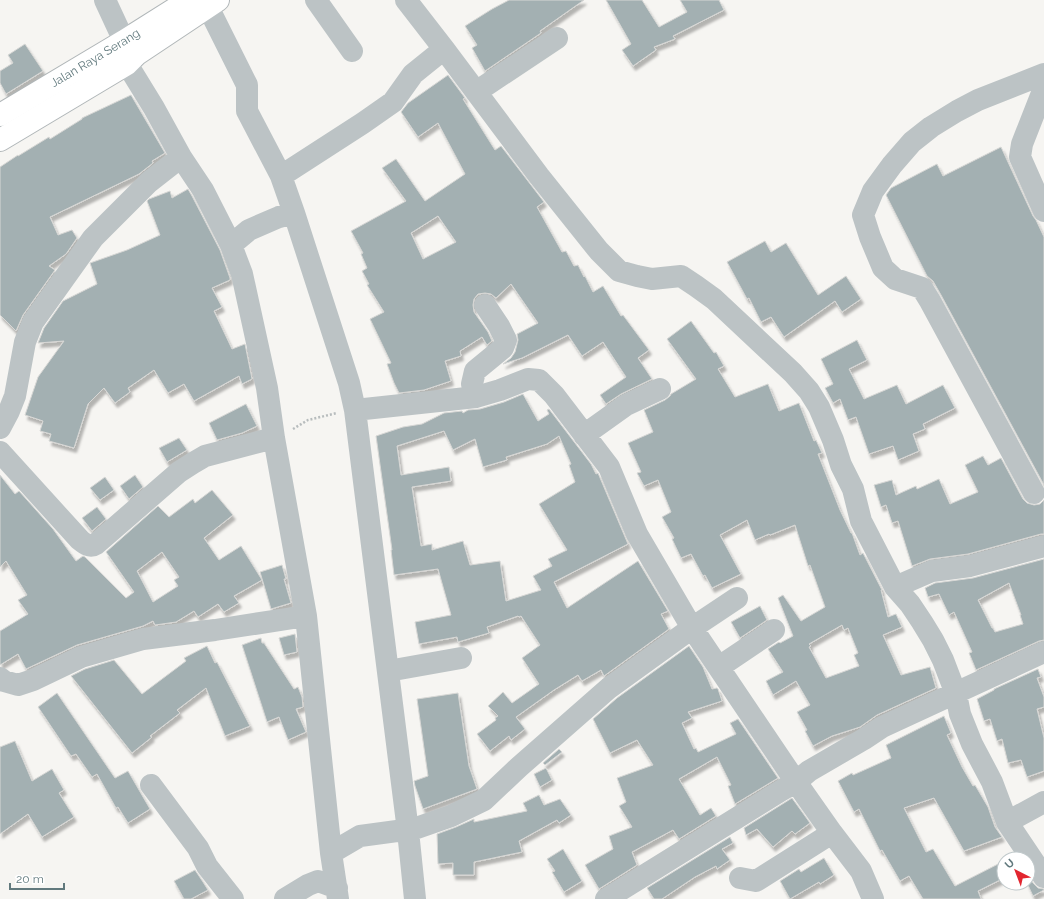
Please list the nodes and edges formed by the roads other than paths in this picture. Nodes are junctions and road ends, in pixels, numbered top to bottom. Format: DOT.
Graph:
graph roads {
  1 [pos="105,0"];
  2 [pos="316,0"];
  3 [pos="406,0"];
  4 [pos="204,5"];
  5 [pos="557,38"];
  6 [pos="130,49"];
  7 [pos="444,49"];
  8 [pos="352,51"];
  9 [pos="1044,74"];
  10 [pos="1044,88"];
  11 [pos="476,92"];
  12 [pos="0,115"];
  13 [pos="0,140"];
  14 [pos="181,157"];
  15 [pos="281,176"];
  16 [pos="1044,211"];
  17 [pos="287,215"];
  18 [pos="231,245"];
  19 [pos="485,305"];
  20 [pos="660,389"];
  21 [pos="476,397"];
  22 [pos="347,411"];
  23 [pos="0,428"];
  24 [pos="584,435"];
  25 [pos="274,438"];
  26 [pos="0,452"];
  27 [pos="1034,493"];
  28 [pos="1044,546"];
  29 [pos="895,587"];
  30 [pos="737,598"];
  31 [pos="306,616"];
  32 [pos="692,628"];
  33 [pos="774,630"];
  34 [pos="1044,652"];
  35 [pos="461,658"];
  36 [pos="719,667"];
  37 [pos="388,672"];
  38 [pos="0,678"];
  39 [pos="956,694"];
  40 [pos="796,782"];
  41 [pos="151,785"];
  42 [pos="1044,802"];
  43 [pos="1007,822"];
  44 [pos="402,831"];
  45 [pos="832,833"];
  46 [pos="331,853"];
  47 [pos="1044,877"];
  48 [pos="740,878"];
  49 [pos="337,894"];
  50 [pos="233,899"];
  51 [pos="285,899"];
  52 [pos="415,899"];
  53 [pos="606,899"];
  54 [pos="873,899"];
  1 -- 6 [label="street"];
  2 -- 8 [label="street"];
  3 -- 7 [label="street"];
  4 -- 6 [label="highway, Jalan Raya Serang"];
  4 -- 15 [label="street"];
  5 -- 11 [label="street"];
  6 -- 12 [label="highway, Jalan Raya Serang"];
  6 -- 13 [label="highway"];
  6 -- 14 [label="street"];
  7 -- 11 [label="street"];
  7 -- 15 [label="street"];
  9 -- 27 [label="street"];
  10 -- 16 [label="street"];
  11 -- 29 [label="street"];
  14 -- 18 [label="street"];
  14 -- 23 [label="street"];
  15 -- 17 [label="street"];
  17 -- 18 [label="street"];
  17 -- 22 [label="street"];
  18 -- 25 [label="street"];
  19 -- 21 [label="street"];
  20 -- 24 [label="street"];
  21 -- 22 [label="street"];
  21 -- 24 [label="street"];
  22 -- 37 [label="street"];
  24 -- 32 [label="street"];
  25 -- 26 [label="street"];
  25 -- 31 [label="street"];
  28 -- 29 [label="street"];
  29 -- 39 [label="street"];
  30 -- 32 [label="street"];
  31 -- 38 [label="street"];
  31 -- 46 [label="street"];
  32 -- 36 [label="street"];
  32 -- 44 [label="street"];
  33 -- 36 [label="street"];
  34 -- 39 [label="street"];
  35 -- 37 [label="street"];
  36 -- 40 [label="street"];
  37 -- 44 [label="street"];
  39 -- 40 [label="street"];
  39 -- 43 [label="street"];
  40 -- 45 [label="street"];
  40 -- 53 [label="street"];
  41 -- 50 [label="street"];
  42 -- 43 [label="street"];
  43 -- 47 [label="street"];
  44 -- 46 [label="street"];
  44 -- 52 [label="street"];
  45 -- 48 [label="street"];
  45 -- 54 [label="street"];
  46 -- 49 [label="street"];
  49 -- 51 [label="street"];
}
